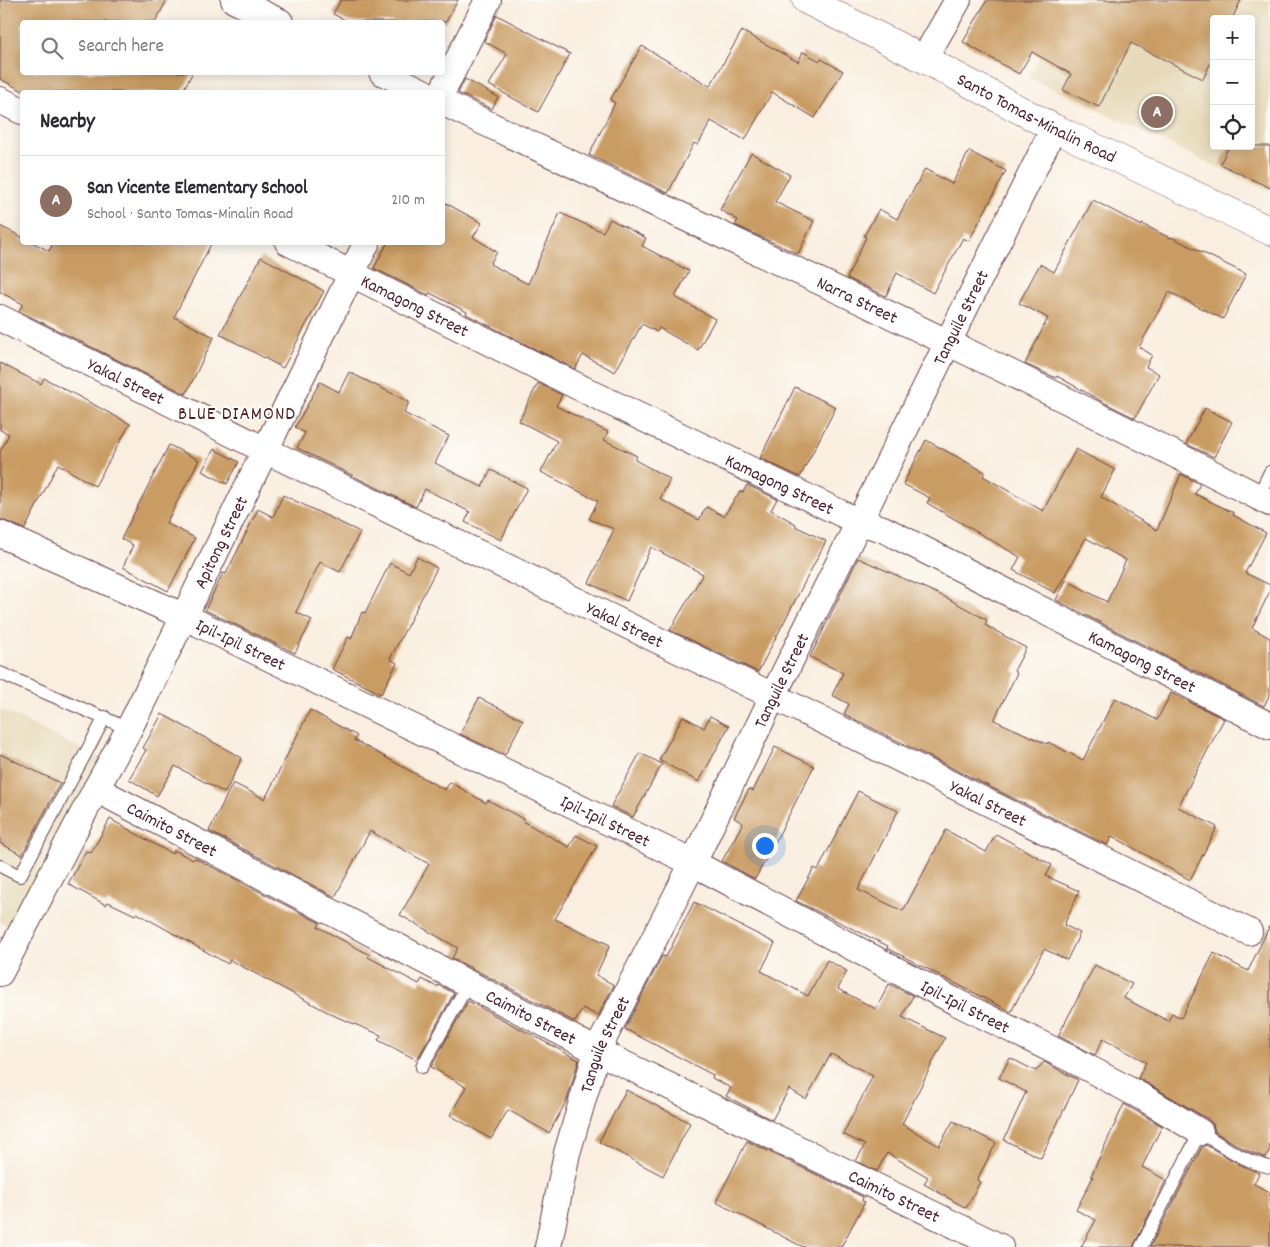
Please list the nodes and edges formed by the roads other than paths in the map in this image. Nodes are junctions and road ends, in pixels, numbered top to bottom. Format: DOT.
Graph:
graph roads {
  1 [pos="234,0"];
  2 [pos="488,0"];
  3 [pos="806,0"];
  4 [pos="958,0"];
  5 [pos="276,20"];
  6 [pos="924,59"];
  7 [pos="388,75"];
  8 [pos="419,90"];
  9 [pos="443,90"];
  10 [pos="0,100"];
  11 [pos="445,103"];
  12 [pos="20,111"];
  13 [pos="1054,128"];
  14 [pos="1270,231"];
  15 [pos="294,245"];
  16 [pos="366,245"];
  17 [pos="352,274"];
  18 [pos="0,318"];
  19 [pos="949,342"];
  20 [pos="265,450"];
  21 [pos="1270,472"];
  22 [pos="1264,500"];
  23 [pos="859,522"];
  24 [pos="0,534"];
  25 [pos="184,616"];
  26 [pos="0,673"];
  27 [pos="773,696"];
  28 [pos="105,717"];
  29 [pos="1270,726"];
  30 [pos="129,729"];
  31 [pos="96,789"];
  32 [pos="693,863"];
  33 [pos="0,866"];
  34 [pos="1250,932"];
  35 [pos="0,973"];
  36 [pos="468,984"];
  37 [pos="597,1050"];
  38 [pos="422,1067"];
  39 [pos="1200,1132"];
  40 [pos="1270,1166"];
  41 [pos="548,1247"];
  42 [pos="1000,1247"];
  43 [pos="1141,1247"];
  1 -- 5 [label="street"];
  2 -- 9 [label="street"];
  3 -- 6 [label="main road, Santo Tomas-Minalin Road"];
  4 -- 6 [label="street"];
  6 -- 13 [label="main road, Santo Tomas-Minalin Road"];
  7 -- 8 [label="street"];
  10 -- 12 [label="street"];
  11 -- 19 [label="street, Narra Street"];
  13 -- 14 [label="main road, Santo Tomas-Minalin Road"];
  13 -- 19 [label="street, Tanguile Street"];
  15 -- 17 [label="street, Kamagong Street"];
  16 -- 17 [label="street, Apitong Street"];
  17 -- 20 [label="street, Apitong Street"];
  17 -- 23 [label="street, Kamagong Street"];
  18 -- 20 [label="street, Yakal Street"];
  19 -- 22 [label="street, Narra Street"];
  19 -- 23 [label="street, Tanguile Street"];
  20 -- 25 [label="street, Apitong Street"];
  20 -- 27 [label="street, Yakal Street"];
  21 -- 22 [label="lane"];
  23 -- 27 [label="street, Tanguile Street"];
  23 -- 29 [label="street, Kamagong Street"];
  24 -- 25 [label="street, Ipil-Ipil Street"];
  25 -- 30 [label="street, Apitong Street"];
  25 -- 32 [label="street, Ipil-Ipil Street"];
  26 -- 28 [label="lane"];
  27 -- 32 [label="street, Tanguile Street"];
  27 -- 34 [label="street, Yakal Street"];
  28 -- 30 [label="lane"];
  28 -- 33 [label="lane"];
  30 -- 31 [label="street, Apitong Street"];
  31 -- 35 [label="street, Apitong Street"];
  31 -- 36 [label="street, Caimito Street"];
  32 -- 37 [label="street, Tanguile Street"];
  32 -- 39 [label="street, Ipil-Ipil Street"];
  36 -- 37 [label="street, Caimito Street"];
  36 -- 38 [label="lane"];
  37 -- 41 [label="street, Tanguile Street"];
  37 -- 42 [label="street, Caimito Street"];
  39 -- 40 [label="lane"];
  39 -- 43 [label="lane"];
}
